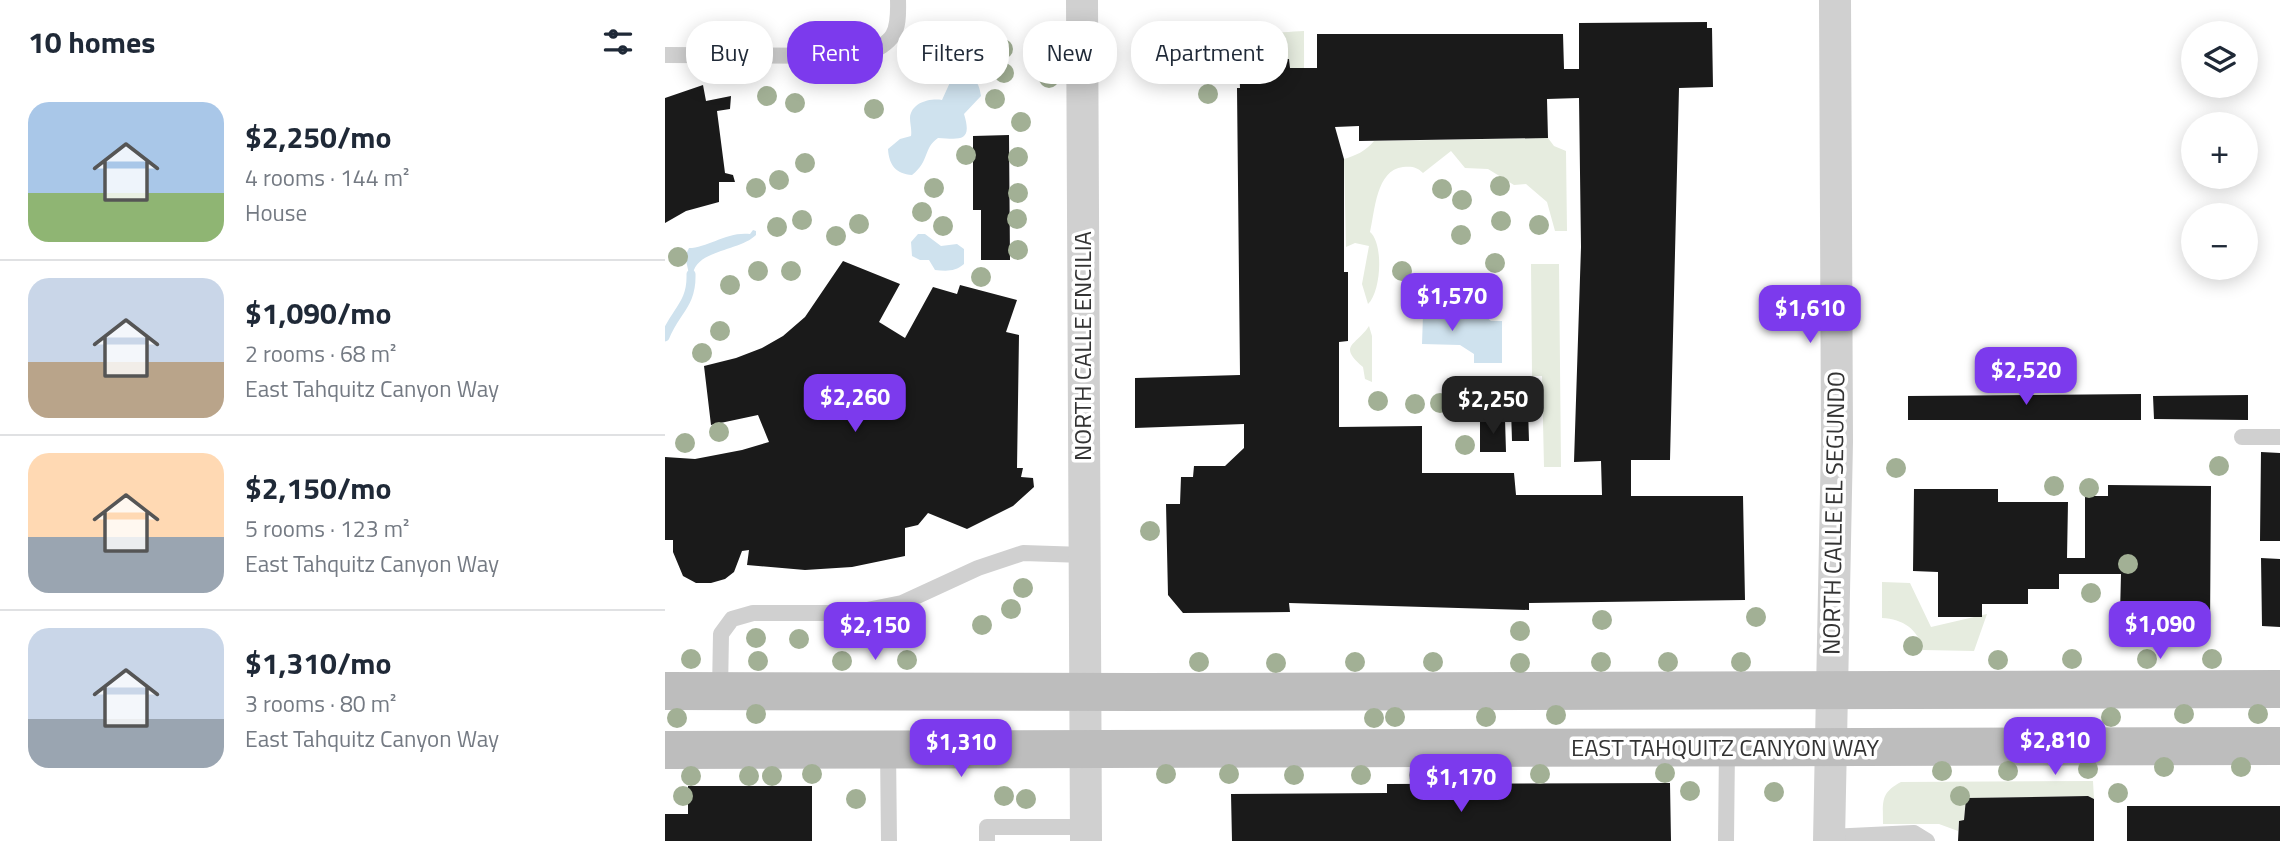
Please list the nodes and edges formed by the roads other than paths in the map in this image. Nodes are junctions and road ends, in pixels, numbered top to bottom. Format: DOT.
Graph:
graph roads {
  1 [pos="898,0"];
  2 [pos="1081,0"];
  3 [pos="1835,0"];
  4 [pos="665,55"];
  5 [pos="2242,437"];
  6 [pos="2280,437"];
  7 [pos="1084,555"];
  8 [pos="2280,689"];
  9 [pos="665,691"];
  10 [pos="720,691"];
  11 [pos="1832,691"];
  12 [pos="1084,692"];
  13 [pos="2280,746"];
  14 [pos="1084,748"];
  15 [pos="1727,748"];
  16 [pos="1830,748"];
  17 [pos="888,749"];
  18 [pos="665,750"];
  19 [pos="1086,834"];
  20 [pos="1829,839"];
  21 [pos="888,841"];
  22 [pos="987,841"];
  23 [pos="1725,841"];
  24 [pos="1927,841"];
  1 -- 4 [label="lane"];
  2 -- 7 [label="street, NORTH CALLE ENCILIA"];
  3 -- 11 [label="street, NORTH CALLE EL SEGUNDO"];
  5 -- 6 [label="lane"];
  7 -- 10 [label="lane"];
  7 -- 12 [label="street, NORTH CALLE ENCILIA"];
  8 -- 11 [label="main road"];
  9 -- 10 [label="main road"];
  10 -- 12 [label="main road"];
  11 -- 12 [label="main road"];
  11 -- 16 [label="street, NORTH CALLE EL SEGUNDO"];
  12 -- 14 [label="street, NORTH CALLE ENCILIA"];
  13 -- 16 [label="main road, EAST TAHQUITZ CANYON WAY"];
  14 -- 15 [label="main road, EAST TAHQUITZ CANYON WAY"];
  14 -- 17 [label="main road, EAST TAHQUITZ CANYON WAY"];
  14 -- 19 [label="street, NORTH CALLE ENCILIA"];
  15 -- 16 [label="main road, EAST TAHQUITZ CANYON WAY"];
  15 -- 23 [label="lane"];
  16 -- 20 [label="street, NORTH CALLE EL SEGUNDO"];
  17 -- 18 [label="main road, EAST TAHQUITZ CANYON WAY"];
  17 -- 21 [label="lane"];
  19 -- 22 [label="lane"];
  20 -- 24 [label="lane"];
}
